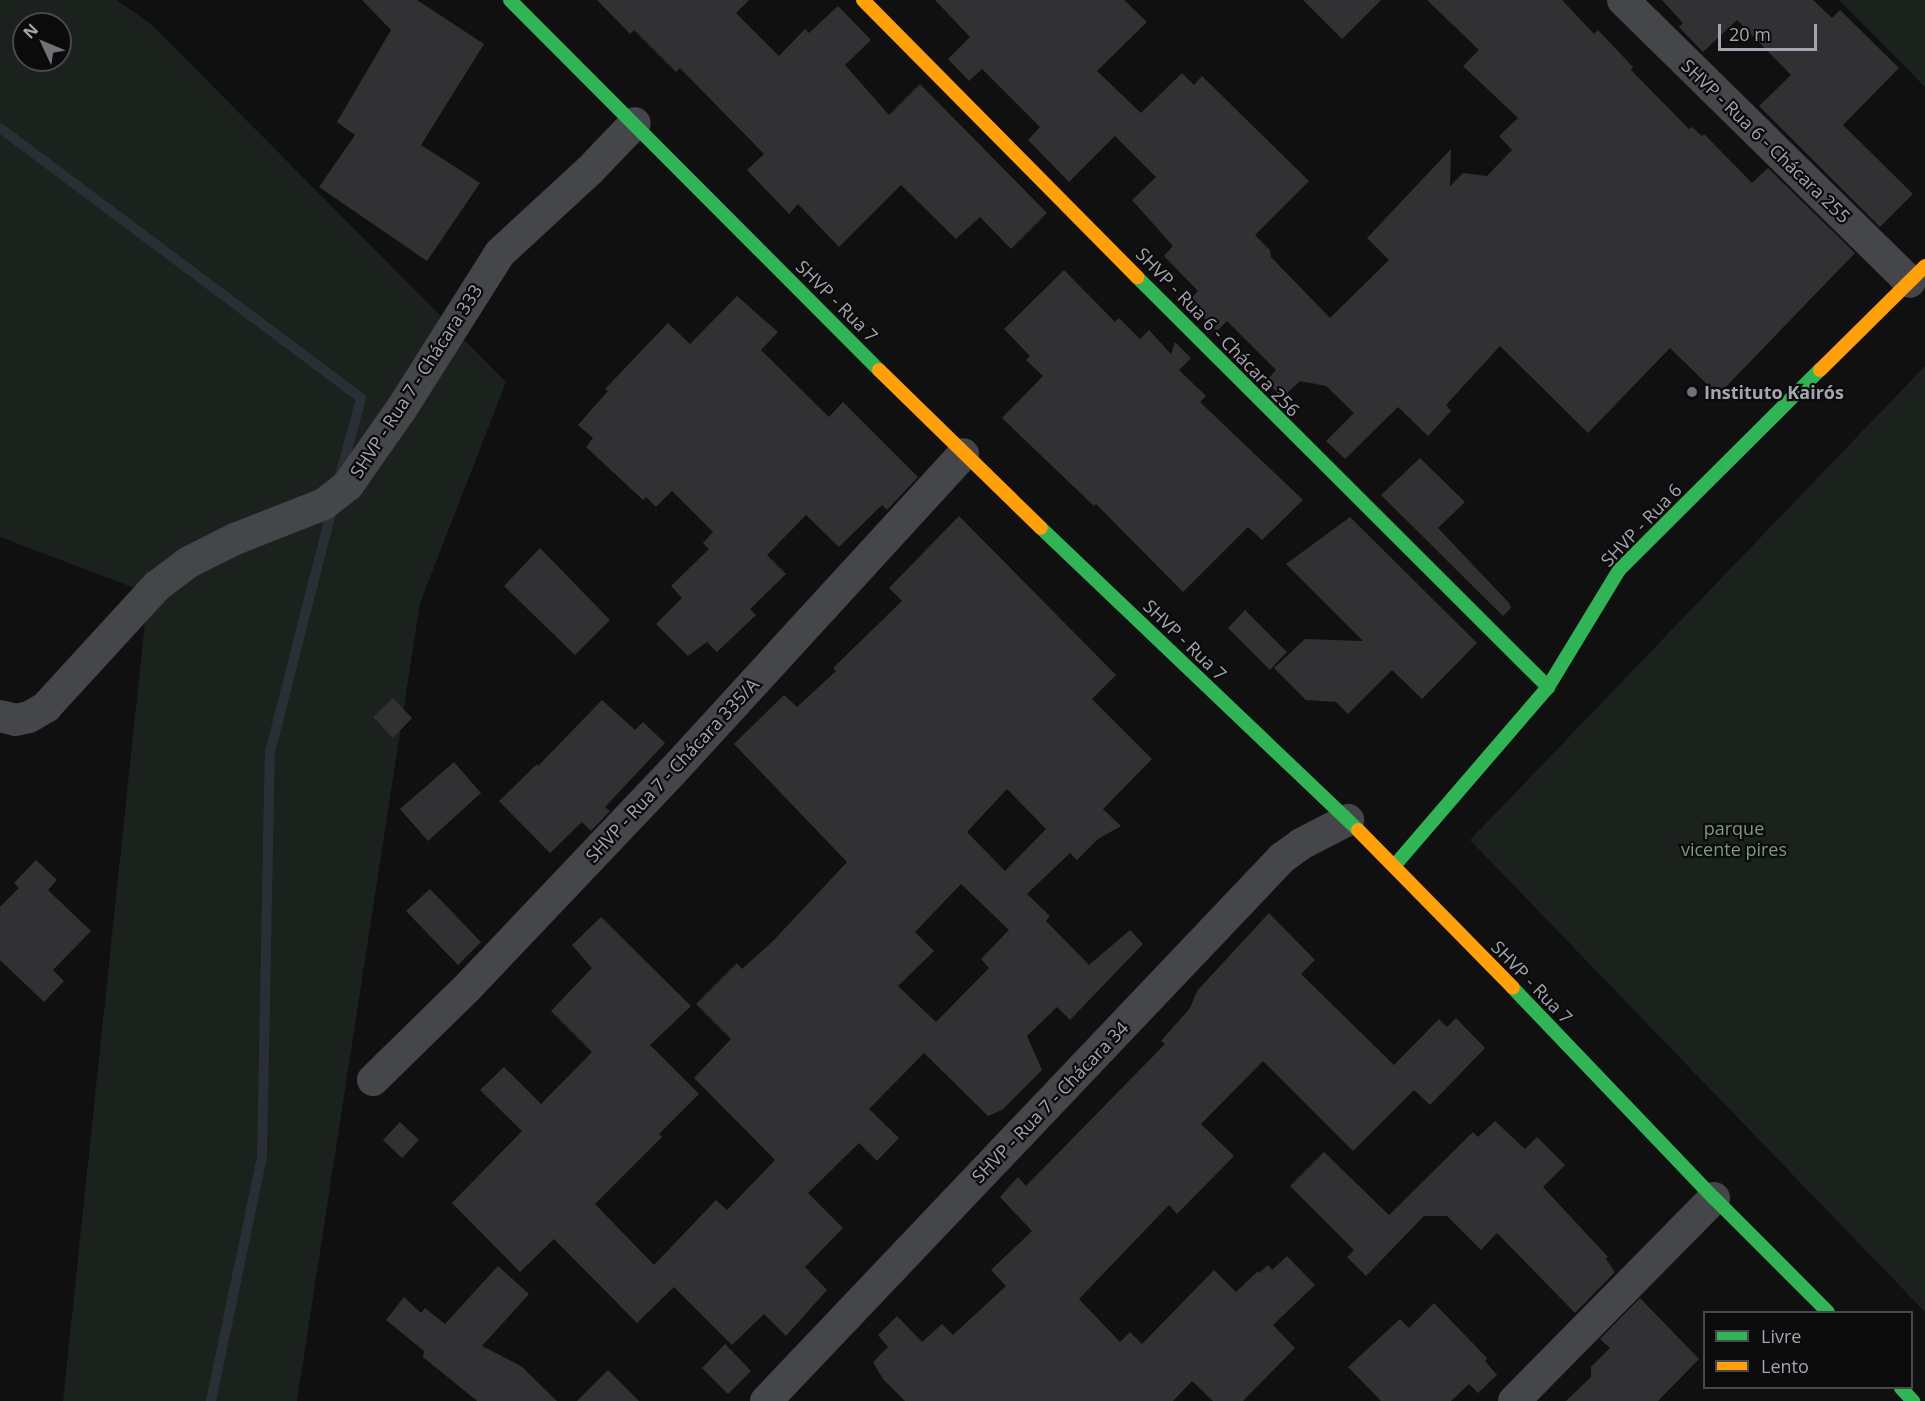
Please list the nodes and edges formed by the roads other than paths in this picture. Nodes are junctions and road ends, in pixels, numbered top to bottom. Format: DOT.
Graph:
graph roads {
  1 [pos="510,0"];
  2 [pos="863,0"];
  3 [pos="1623,0"];
  4 [pos="635,123"];
  5 [pos="1918,274"];
  6 [pos="963,454"];
  7 [pos="1548,687"];
  8 [pos="0,716"];
  9 [pos="1347,820"];
  10 [pos="1395,866"];
  11 [pos="373,1080"];
  12 [pos="1714,1198"];
  13 [pos="1827,1311"];
  14 [pos="1902,1389"];
  15 [pos="766,1401"];
  16 [pos="1514,1401"];
  17 [pos="1913,1401"];
  1 -- 4 [label="street, SHVP - Rua 7"];
  2 -- 7 [label="street, SHVP - Rua 6 - Chácara 256"];
  3 -- 5 [label="street, SHVP - Rua 6 - Chácara 255"];
  4 -- 6 [label="street, SHVP - Rua 7"];
  4 -- 8 [label="street, SHVP - Rua 7 - Chácara 333"];
  5 -- 7 [label="street, SHVP - Rua 6"];
  6 -- 9 [label="street, SHVP - Rua 7"];
  6 -- 11 [label="street, SHVP - Rua 7 - Chácara 335/A"];
  7 -- 10 [label="street, SHVP - Rua 6"];
  9 -- 10 [label="street, SHVP - Rua 7"];
  9 -- 15 [label="street, SHVP - Rua 7 - Chácara 34"];
  10 -- 12 [label="street, SHVP - Rua 7"];
  12 -- 13 [label="street, SHVP - Rua 7"];
  12 -- 16 [label="street"];
  14 -- 17 [label="street"];
}
